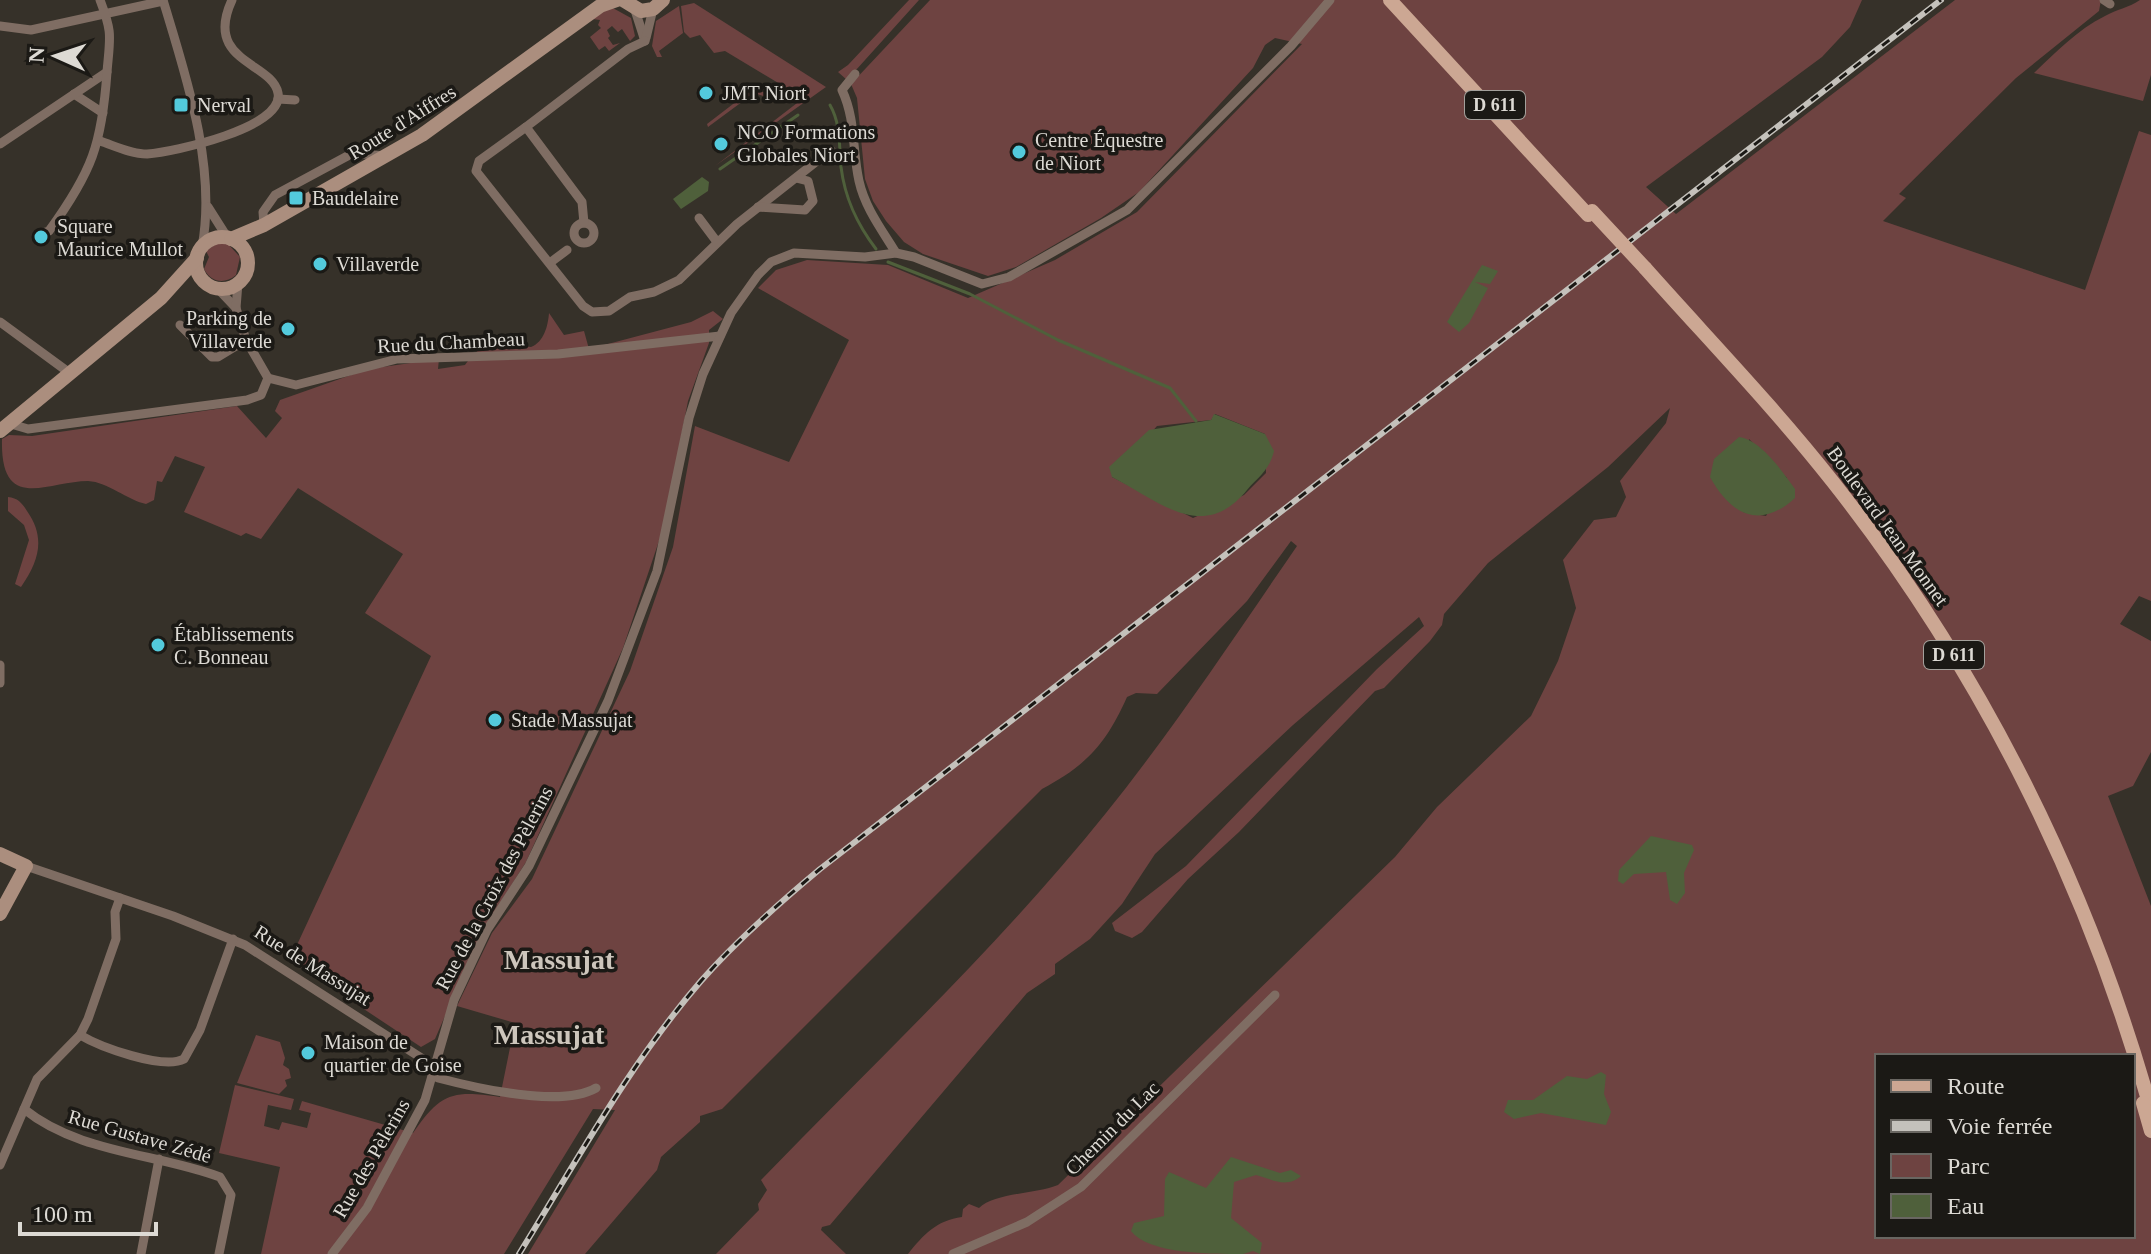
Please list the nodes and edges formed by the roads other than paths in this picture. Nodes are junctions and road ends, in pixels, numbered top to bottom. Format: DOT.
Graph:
graph roads {
  1 [pos="100,0"];
  2 [pos="163,0"];
  3 [pos="232,0"];
  4 [pos="595,0"];
  5 [pos="617,0"];
  6 [pos="1330,0"];
  7 [pos="1390,0"];
  8 [pos="1398,0"];
  9 [pos="629,5"];
  10 [pos="658,5"];
  11 [pos="106,13"];
  12 [pos="0,26"];
  13 [pos="553,40"];
  14 [pos="645,41"];
  15 [pos="107,72"];
  16 [pos="855,74"];
  17 [pos="74,94"];
  18 [pos="278,99"];
  19 [pos="295,100"];
  20 [pos="103,113"];
  21 [pos="526,127"];
  22 [pos="100,141"];
  23 [pos="0,144"];
  24 [pos="199,145"];
  25 [pos="831,150"];
  26 [pos="388,157"];
  27 [pos="796,178"];
  28 [pos="206,204"];
  29 [pos="758,207"];
  30 [pos="1590,213"];
  31 [pos="699,218"];
  32 [pos="584,223"];
  33 [pos="264,225"];
  34 [pos="39,234"];
  35 [pos="229,238"];
  36 [pos="717,242"];
  37 [pos="567,250"];
  38 [pos="199,252"];
  39 [pos="896,253"];
  40 [pos="247,257"];
  41 [pos="551,262"];
  42 [pos="1642,270"];
  43 [pos="238,283"];
  44 [pos="212,286"];
  45 [pos="161,298"];
  46 [pos="236,308"];
  47 [pos="0,322"];
  48 [pos="180,325"];
  49 [pos="720,336"];
  50 [pos="246,340"];
  51 [pos="71,374"];
  52 [pos="268,378"];
  53 [pos="6,427"];
  54 [pos="0,665"];
  55 [pos="0,683"];
  56 [pos="0,854"];
  57 [pos="26,866"];
  58 [pos="120,898"];
  59 [pos="0,914"];
  60 [pos="233,939"];
  61 [pos="1275,995"];
  62 [pos="80,1035"];
  63 [pos="2128,1054"];
  64 [pos="2134,1054"];
  65 [pos="2135,1059"];
  66 [pos="433,1075"];
  67 [pos="2135,1075"];
  68 [pos="596,1088"];
  69 [pos="24,1109"];
  70 [pos="2151,1110"];
  71 [pos="2151,1131"];
  72 [pos="159,1159"];
  73 [pos="0,1165"];
  74 [pos="141,1254"];
  75 [pos="219,1254"];
  76 [pos="332,1254"];
  77 [pos="953,1254"];
  1 -- 11 [label="street"];
  2 -- 11 [label="street"];
  2 -- 24 [label="street"];
  3 -- 18 [label="street"];
  4 -- 13 [label="main road, Route d'Aiffres"];
  5 -- 13 [label="main road, Route d'Aiffres"];
  6 -- 39 [label="street"];
  7 -- 30 [label="main road"];
  8 -- 30 [label="main road, D 611"];
  9 -- 10 [label="main road"];
  9 -- 14 [label="street"];
  10 -- 14 [label="street"];
  11 -- 12 [label="street"];
  11 -- 15 [label="street"];
  13 -- 26 [label="main road, Route d'Aiffres"];
  14 -- 21 [label="street"];
  15 -- 17 [label="street"];
  15 -- 20 [label="street"];
  16 -- 39 [label="street"];
  17 -- 20 [label="street"];
  17 -- 23 [label="street"];
  18 -- 19 [label="street"];
  18 -- 24 [label="street"];
  20 -- 22 [label="street"];
  21 -- 32 [label="street"];
  21 -- 41 [label="street"];
  22 -- 24 [label="street"];
  22 -- 34 [label="street"];
  24 -- 28 [label="street"];
  25 -- 27 [label="street"];
  26 -- 33 [label="main road, Route d'Aiffres"];
  26 -- 33 [label="street"];
  27 -- 29 [label="street"];
  27 -- 29 [label="street"];
  28 -- 35 [label="street"];
  28 -- 38 [label="street"];
  29 -- 36 [label="street"];
  30 -- 42 [label="main road, D 611, bridge"];
  31 -- 36 [label="street"];
  33 -- 35 [label="main road, Route d'Aiffres"];
  33 -- 40 [label="main road"];
  35 -- 38 [label="main road"];
  35 -- 40 [label="main road"];
  36 -- 41 [label="street"];
  37 -- 41 [label="street"];
  38 -- 44 [label="main road"];
  38 -- 45 [label="main road"];
  39 -- 49 [label="street, Rue de la Croix des Pèlerins"];
  40 -- 43 [label="main road"];
  42 -- 63 [label="main road, Boulevard Jean Monnet / D 611"];
  42 -- 64 [label="main road, Boulevard Jean Monnet / D 611"];
  43 -- 44 [label="main road"];
  43 -- 46 [label="street"];
  44 -- 45 [label="main road"];
  44 -- 46 [label="street"];
  45 -- 51 [label="main road"];
  46 -- 50 [label="street"];
  47 -- 51 [label="street"];
  48 -- 50 [label="street"];
  49 -- 52 [label="street, Rue du Chambeau"];
  49 -- 66 [label="street, Rue de la Croix des Pèlerins"];
  50 -- 52 [label="street"];
  51 -- 53 [label="main road"];
  52 -- 53 [label="street"];
  54 -- 55 [label="street"];
  56 -- 57 [label="main road, Rue de Massujat"];
  57 -- 58 [label="street, Rue de Massujat"];
  57 -- 59 [label="main road"];
  58 -- 60 [label="street, Rue de Massujat"];
  58 -- 62 [label="street"];
  60 -- 62 [label="street"];
  60 -- 66 [label="street, Rue de Massujat"];
  61 -- 77 [label="street, Chemin du Lac"];
  62 -- 69 [label="street"];
  65 -- 70 [label="main road, Boulevard Jean Monnet / D 611"];
  66 -- 68 [label="street"];
  66 -- 76 [label="street, Rue des Pèlerins"];
  67 -- 71 [label="main road"];
  69 -- 72 [label="street, Rue Gustave Zédé"];
  69 -- 73 [label="street"];
  72 -- 74 [label="street"];
  72 -- 75 [label="street, Rue Gustave Zédé"];
}
